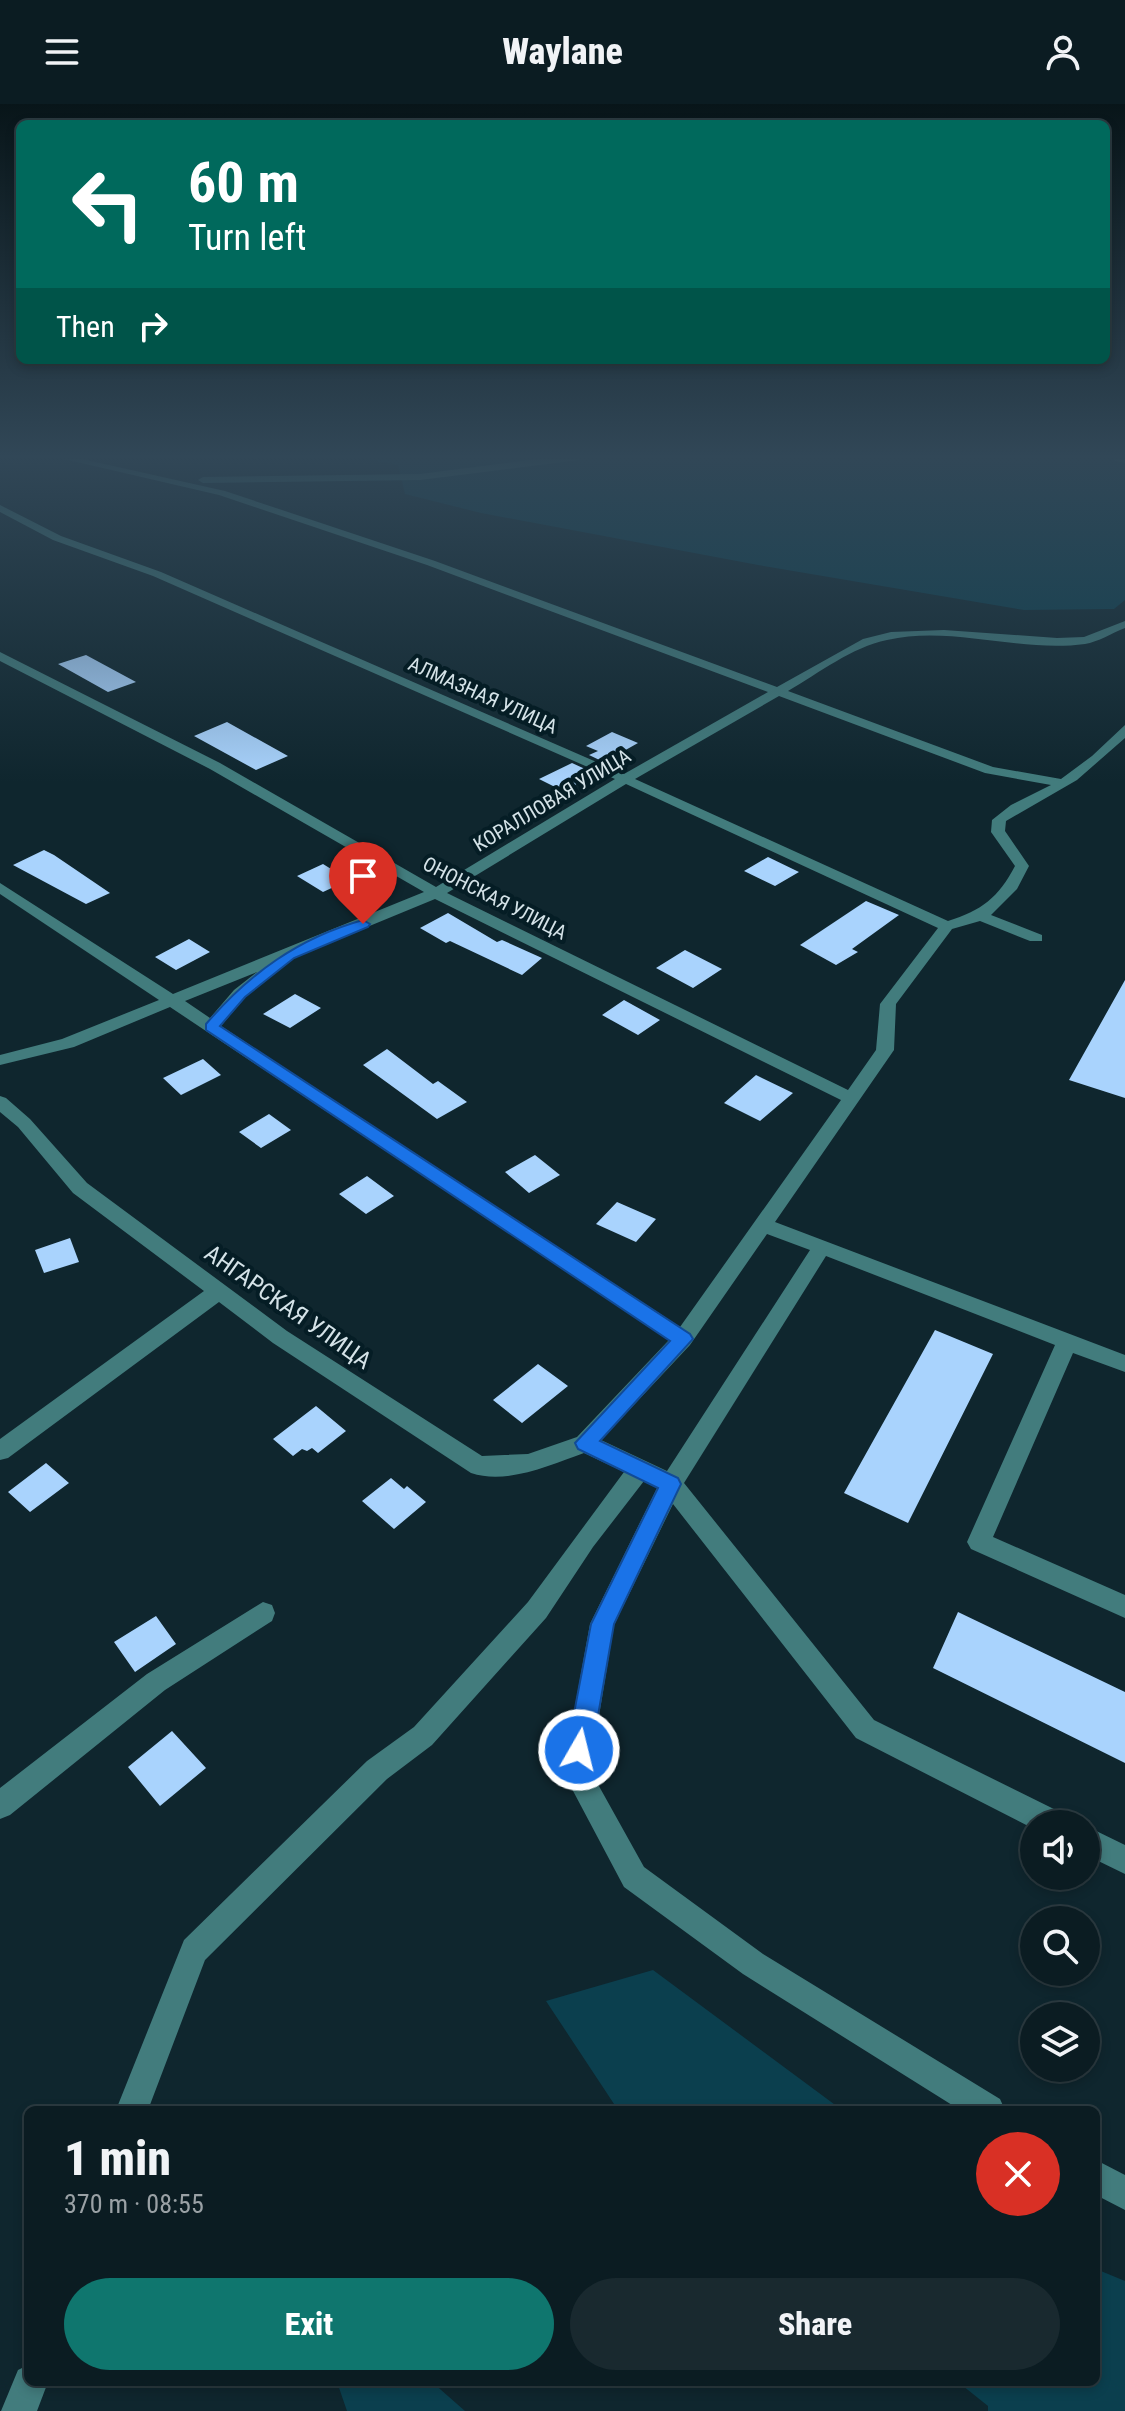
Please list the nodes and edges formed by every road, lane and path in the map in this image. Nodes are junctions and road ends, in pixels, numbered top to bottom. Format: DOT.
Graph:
graph roads {
  1 [pos="137,567"];
  2 [pos="441,567"];
  3 [pos="1125,624"];
  4 [pos="0,656"];
  5 [pos="780,692"];
  6 [pos="1125,729"];
  7 [pos="625,779"];
  8 [pos="1063,783"];
  9 [pos="0,887"];
  10 [pos="436,893"];
  11 [pos="981,916"];
  12 [pos="947,926"];
  13 [pos="1036,938"];
  14 [pos="289,955"];
  15 [pos="173,1002"];
  16 [pos="211,1027"];
  17 [pos="28,1054"];
  18 [pos="0,1060"];
  19 [pos="0,1075"];
  20 [pos="850,1098"];
  21 [pos="0,1102"];
  22 [pos="763,1225"];
  23 [pos="822,1247"];
  24 [pos="218,1292"];
  25 [pos="683,1339"];
  26 [pos="1067,1342"];
  27 [pos="1125,1364"];
  28 [pos="585,1443"];
  29 [pos="0,1451"];
  30 [pos="640,1469"];
  31 [pos="671,1484"];
  32 [pos="1125,1607"];
  33 [pos="263,1613"];
  34 [pos="0,1805"];
  35 [pos="1026,1810"];
  36 [pos="1100,1847"];
  37 [pos="1125,1860"];
  38 [pos="134,2106"];
  39 [pos="983,2106"];
  40 [pos="1100,2178"];
  41 [pos="1125,2194"];
  42 [pos="28,2386"];
  43 [pos="19,2411"];
  1 -- 7 [label="street, АЛМАЗНАЯ УЛИЦА"];
  2 -- 5 [label="street"];
  3 -- 5 [label="street, КОРАЛЛОВАЯ УЛИЦА"];
  4 -- 10 [label="street, ОНОНСКАЯ УЛИЦА"];
  5 -- 7 [label="street, КОРАЛЛОВАЯ УЛИЦА"];
  5 -- 8 [label="street"];
  6 -- 8 [label="street"];
  7 -- 10 [label="street, КОРАЛЛОВАЯ УЛИЦА"];
  7 -- 12 [label="street, АЛМАЗНАЯ УЛИЦА"];
  8 -- 11 [label="street"];
  9 -- 15 [label="street"];
  10 -- 14 [label="street, КОРАЛЛОВАЯ УЛИЦА"];
  10 -- 20 [label="street, ОНОНСКАЯ УЛИЦА"];
  11 -- 12 [label="street"];
  11 -- 13 [label="street"];
  12 -- 20 [label="street"];
  14 -- 15 [label="street, КОРАЛЛОВАЯ УЛИЦА"];
  14 -- 16 [label="street"];
  15 -- 16 [label="street"];
  15 -- 17 [label="street, КОРАЛЛОВАЯ УЛИЦА"];
  16 -- 25 [label="street"];
  17 -- 18 [label="street, КОРАЛЛОВАЯ УЛИЦА"];
  17 -- 19 [label="street"];
  20 -- 22 [label="street"];
  21 -- 24 [label="street, АНГАРСКАЯ УЛИЦА"];
  22 -- 23 [label="street"];
  22 -- 25 [label="street"];
  23 -- 26 [label="street"];
  23 -- 31 [label="street"];
  24 -- 28 [label="street, АНГАРСКАЯ УЛИЦА"];
  24 -- 29 [label="street"];
  25 -- 28 [label="street"];
  26 -- 27 [label="street"];
  26 -- 32 [label="street"];
  28 -- 30 [label="street"];
  30 -- 31 [label="street"];
  30 -- 38 [label="street"];
  31 -- 35 [label="street"];
  31 -- 39 [label="street"];
  33 -- 34 [label="street"];
  36 -- 37 [label="street"];
  40 -- 41 [label="street"];
  42 -- 43 [label="street"];
}
